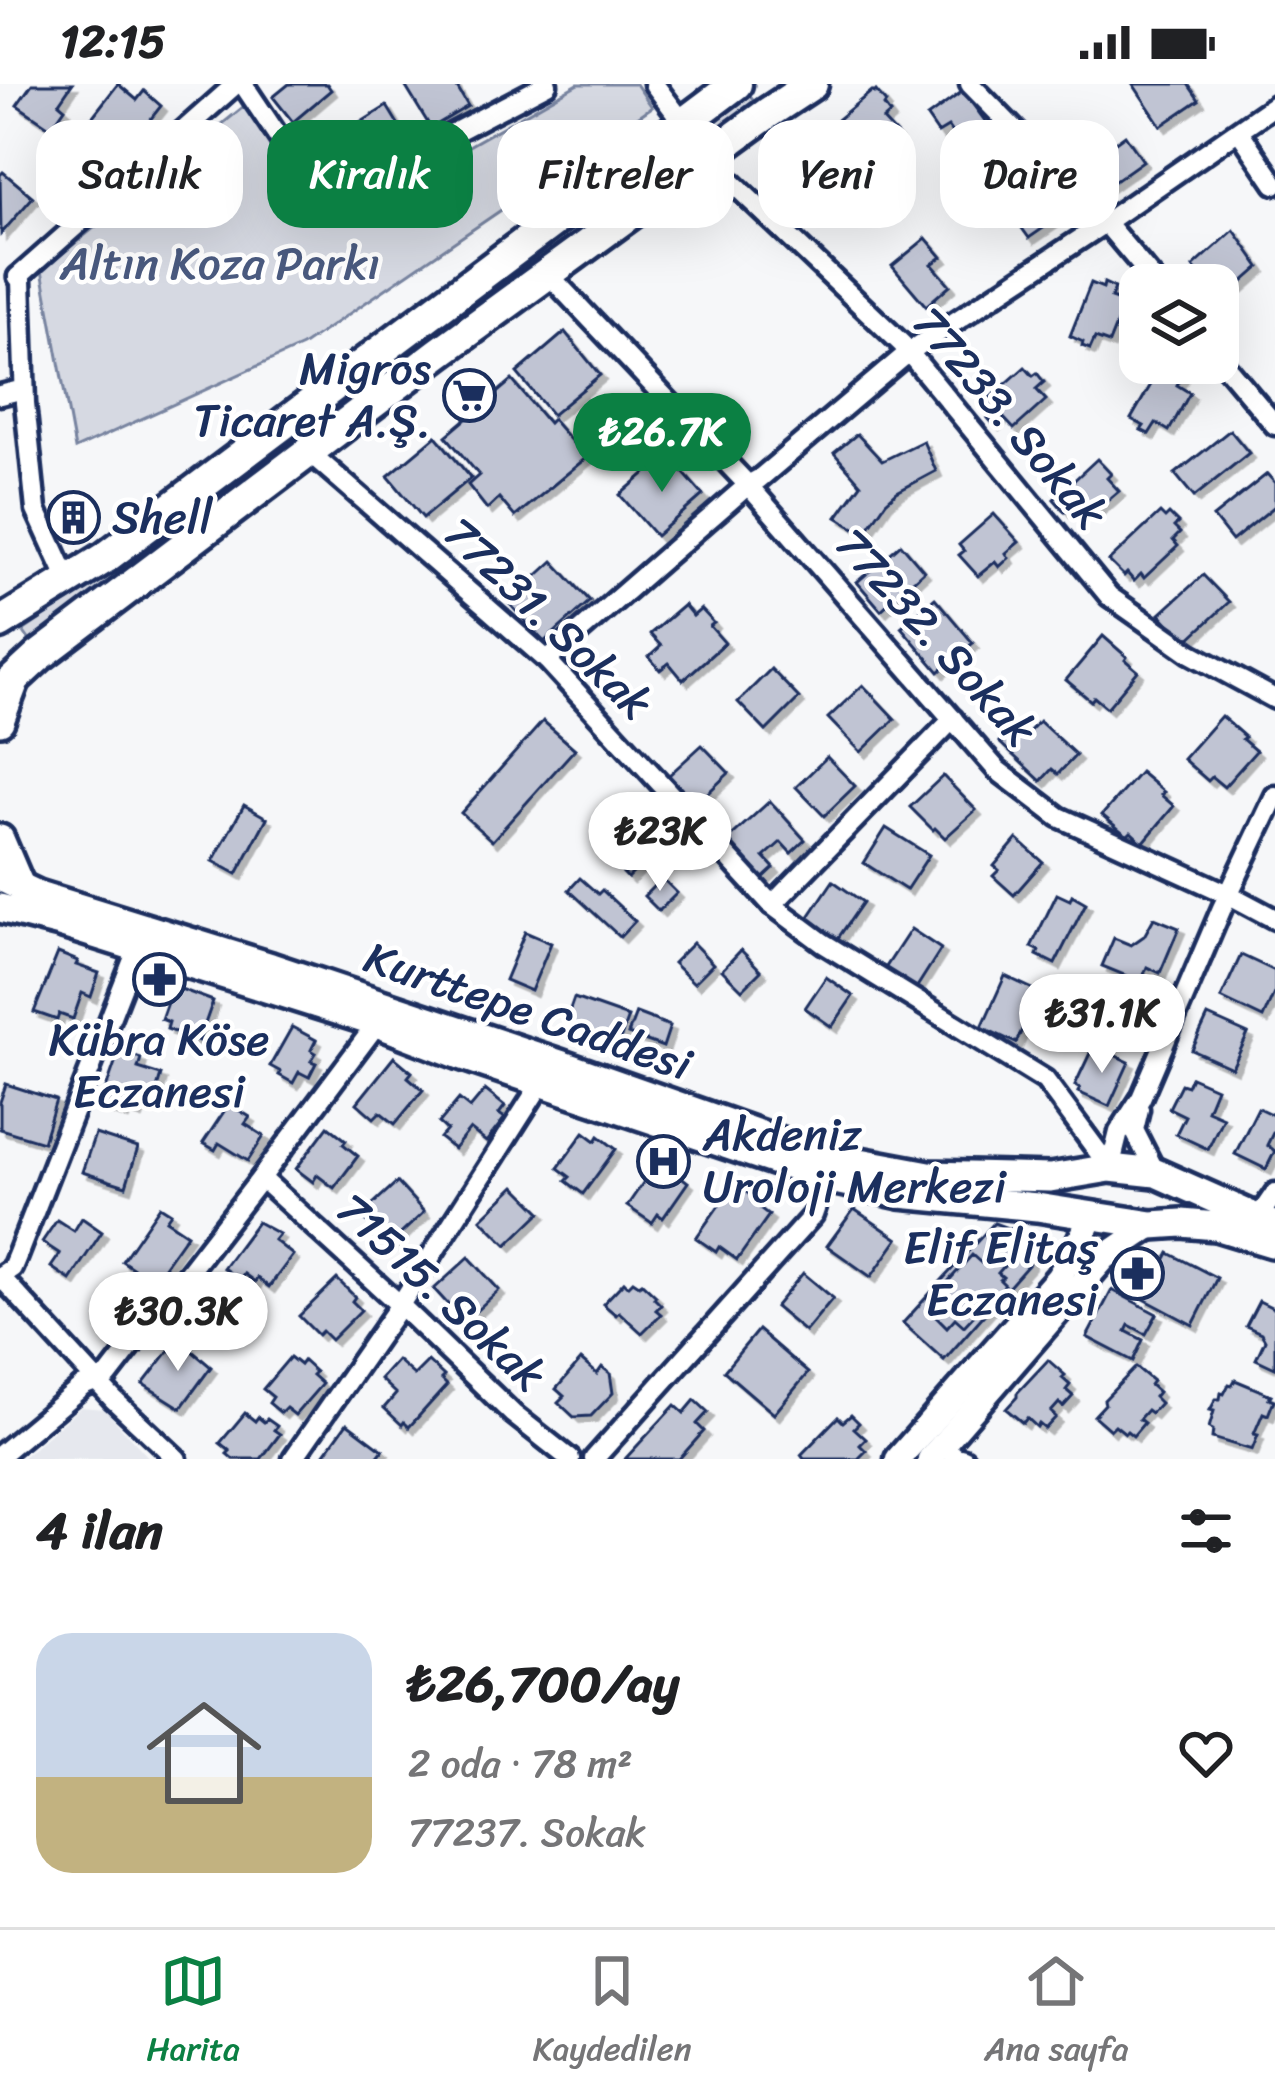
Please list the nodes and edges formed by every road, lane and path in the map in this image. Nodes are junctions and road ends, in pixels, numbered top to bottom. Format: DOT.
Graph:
graph roads {
  1 [pos="547,84"];
  2 [pos="654,84"];
  3 [pos="812,84"];
  4 [pos="970,84"];
  5 [pos="227,87"];
  6 [pos="724,88"];
  7 [pos="1275,105"];
  8 [pos="682,120"];
  9 [pos="689,120"];
  10 [pos="1005,120"];
  11 [pos="1239,131"];
  12 [pos="734,139"];
  13 [pos="734,184"];
  14 [pos="1275,184"];
  15 [pos="1119,213"];
  16 [pos="546,228"];
  17 [pos="612,228"];
  18 [pos="1097,228"];
  19 [pos="1111,228"];
  20 [pos="0,264"];
  21 [pos="1141,264"];
  22 [pos="549,275"];
  23 [pos="18,277"];
  24 [pos="909,352"];
  25 [pos="1239,382"];
  26 [pos="24,389"];
  27 [pos="0,394"];
  28 [pos="1275,425"];
  29 [pos="310,449"];
  30 [pos="748,485"];
  31 [pos="68,580"];
  32 [pos="0,622"];
  33 [pos="547,659"];
  34 [pos="9,684"];
  35 [pos="1275,699"];
  36 [pos="953,719"];
  37 [pos="0,722"];
  38 [pos="1275,796"];
  39 [pos="0,839"];
  40 [pos="11,882"];
  41 [pos="1228,894"];
  42 [pos="772,905"];
  43 [pos="0,908"];
  44 [pos="1275,919"];
  45 [pos="138,947"];
  46 [pos="374,1022"];
  47 [pos="542,1082"];
  48 [pos="1141,1098"];
  49 [pos="1110,1168"];
  50 [pos="1156,1173"];
  51 [pos="261,1178"];
  52 [pos="826,1178"];
  53 [pos="1275,1193"];
  54 [pos="1092,1215"];
  55 [pos="1152,1225"];
  56 [pos="1272,1231"];
  57 [pos="0,1276"];
  58 [pos="400,1305"];
  59 [pos="97,1381"];
  60 [pos="945,1454"];
  61 [pos="0,1455"];
  62 [pos="177,1459"];
  63 [pos="293,1459"];
  64 [pos="570,1459"];
  65 [pos="594,1459"];
  66 [pos="898,1459"];
  1 -- 5 [label="street"];
  2 -- 8 [label="street"];
  3 -- 12 [label="main road"];
  4 -- 10 [label="street"];
  5 -- 23 [label="street"];
  6 -- 9 [label="main road"];
  7 -- 11 [label="street"];
  11 -- 14 [label="street"];
  11 -- 15 [label="street"];
  13 -- 24 [label="street, 77233. Sokak"];
  16 -- 31 [label="main road"];
  17 -- 22 [label="main road"];
  18 -- 24 [label="street"];
  19 -- 21 [label="street"];
  20 -- 23 [label="street"];
  22 -- 29 [label="main road"];
  22 -- 30 [label="street, 77232. Sokak"];
  23 -- 26 [label="street"];
  24 -- 30 [label="street"];
  24 -- 35 [label="street, 77233. Sokak"];
  25 -- 28 [label="street"];
  26 -- 27 [label="street"];
  26 -- 31 [label="street"];
  29 -- 33 [label="street, 77231. Sokak"];
  29 -- 34 [label="main road"];
  30 -- 33 [label="street"];
  30 -- 36 [label="street, 77232. Sokak"];
  31 -- 32 [label="main road"];
  33 -- 42 [label="street, 77231. Sokak"];
  34 -- 37 [label="main road"];
  36 -- 41 [label="street, 77232. Sokak"];
  36 -- 42 [label="street"];
  38 -- 41 [label="street"];
  39 -- 40 [label="main road"];
  40 -- 49 [label="main road, Kurttepe Caddesi"];
  41 -- 44 [label="street, 77232. Sokak"];
  41 -- 48 [label="street"];
  42 -- 49 [label="street, 77231. Sokak"];
  43 -- 45 [label="main road, Kurttepe Caddesi"];
  45 -- 46 [label="main road, Kurttepe Caddesi"];
  45 -- 57 [label="street"];
  46 -- 47 [label="main road, Kurttepe Caddesi"];
  46 -- 51 [label="street"];
  47 -- 52 [label="main road, Kurttepe Caddesi"];
  47 -- 58 [label="street"];
  48 -- 49 [label="street"];
  48 -- 50 [label="street"];
  49 -- 50 [label="main road, Kurttepe Caddesi"];
  49 -- 54 [label="main road"];
  50 -- 55 [label="main road"];
  50 -- 56 [label="main road"];
  51 -- 58 [label="street, 71515. Sokak"];
  51 -- 59 [label="street"];
  52 -- 54 [label="main road, Kurttepe Caddesi"];
  52 -- 65 [label="street"];
  53 -- 56 [label="street"];
  54 -- 55 [label="main road, Kurttepe Caddesi"];
  54 -- 66 [label="street"];
  55 -- 56 [label="main road"];
  55 -- 60 [label="street"];
  57 -- 59 [label="street"];
  58 -- 63 [label="street"];
  58 -- 64 [label="street, 71515. Sokak"];
  59 -- 61 [label="street"];
  59 -- 62 [label="street"];
}
